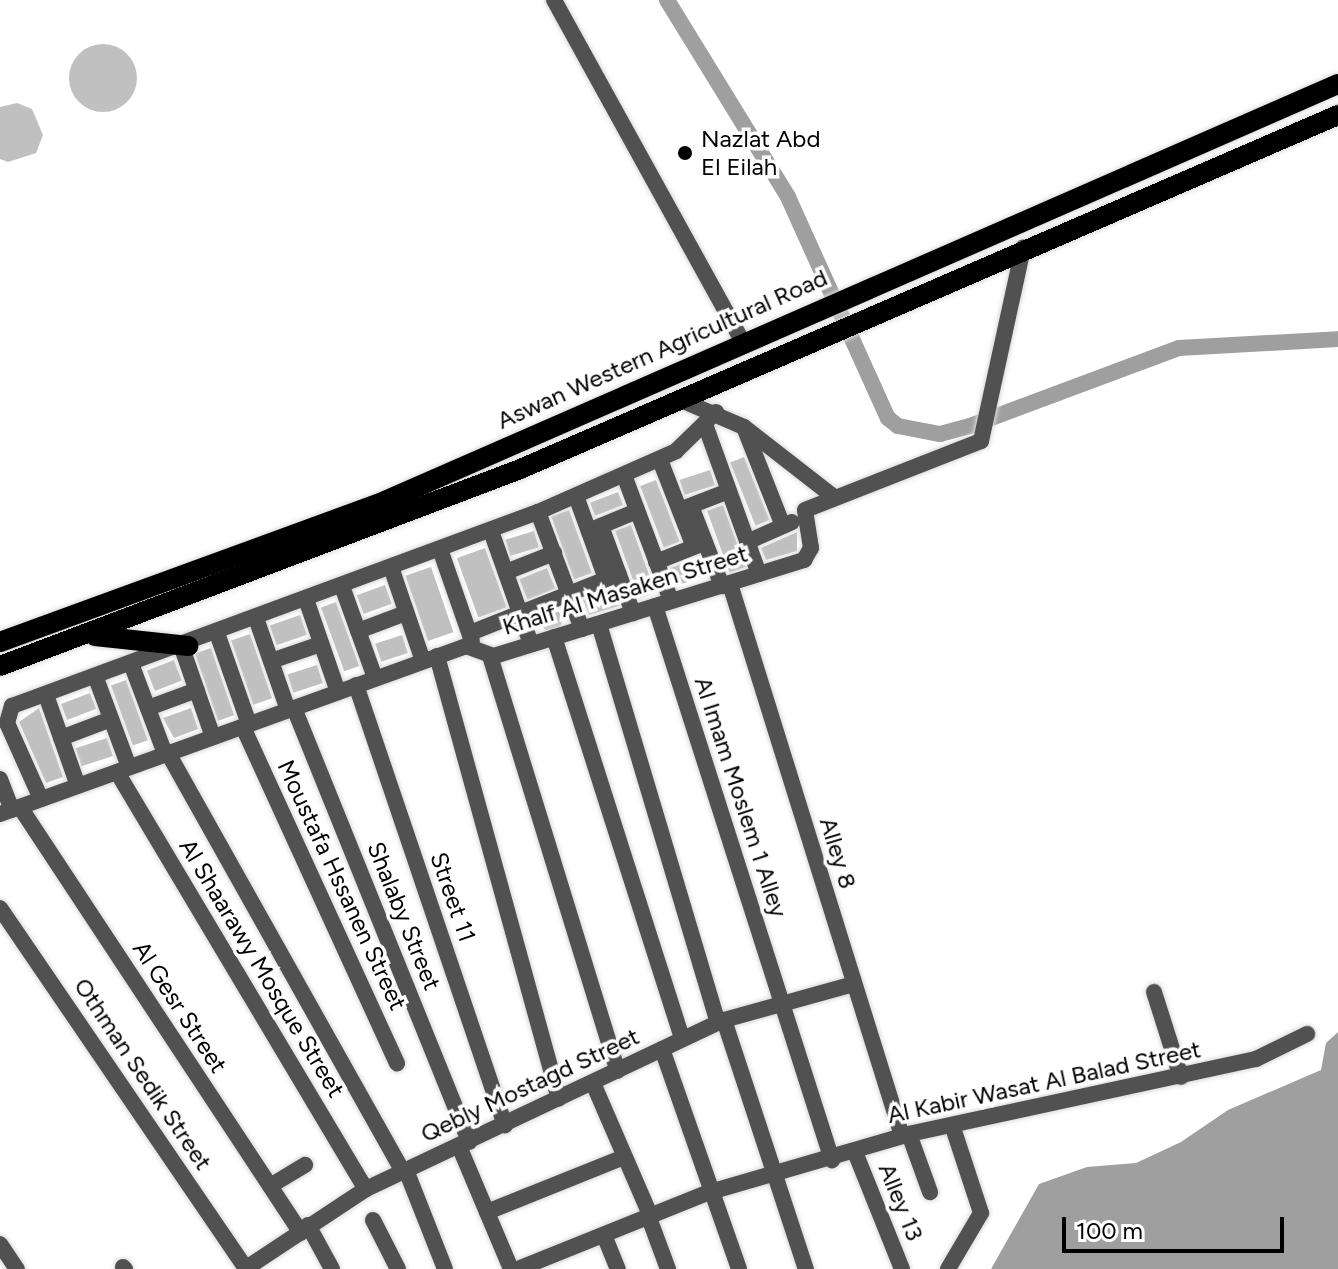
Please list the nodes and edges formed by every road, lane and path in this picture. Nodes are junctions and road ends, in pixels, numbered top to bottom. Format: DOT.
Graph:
graph roads {
  1 [pos="554,0"];
  2 [pos="1338,84"];
  3 [pos="1272,115"];
  4 [pos="1338,115"];
  5 [pos="1284,140"];
  6 [pos="1023,248"];
  7 [pos="744,344"];
  8 [pos="683,401"];
  9 [pos="716,412"];
  10 [pos="706,427"];
  11 [pos="744,427"];
  12 [pos="660,460"];
  13 [pos="624,475"];
  14 [pos="729,491"];
  15 [pos="576,496"];
  16 [pos="834,497"];
  17 [pos="685,508"];
  18 [pos="637,511"];
  19 [pos="538,512"];
  20 [pos="801,518"];
  21 [pos="783,526"];
  22 [pos="595,528"];
  23 [pos="491,531"];
  24 [pos="747,542"];
  25 [pos="699,545"];
  26 [pos="441,552"];
  27 [pos="554,553"];
  28 [pos="656,562"];
  29 [pos="392,570"];
  30 [pos="506,572"];
  31 [pos="759,574"];
  32 [pos="613,576"];
  33 [pos="726,585"];
  34 [pos="343,589"];
  35 [pos="569,594"];
  36 [pos="307,602"];
  37 [pos="663,604"];
  38 [pos="406,613"];
  39 [pos="520,613"];
  40 [pos="633,613"];
  41 [pos="257,621"];
  42 [pos="590,626"];
  43 [pos="358,631"];
  44 [pos="87,636"];
  45 [pos="218,636"];
  46 [pos="554,637"];
  47 [pos="472,640"];
  48 [pos="0,642"];
  49 [pos="321,644"];
  50 [pos="531,644"];
  51 [pos="185,647"];
  52 [pos="490,656"];
  53 [pos="430,659"];
  54 [pos="2,660"];
  55 [pos="271,661"];
  56 [pos="132,666"];
  57 [pos="96,678"];
  58 [pos="375,678"];
  59 [pos="356,685"];
  60 [pos="197,690"];
  61 [pos="338,692"];
  62 [pos="46,695"];
  63 [pos="148,708"];
  64 [pos="291,709"];
  65 [pos="111,719"];
  66 [pos="246,726"];
  67 [pos="213,737"];
  68 [pos="61,738"];
  69 [pos="167,754"];
  70 [pos="123,770"];
  71 [pos="0,779"];
  72 [pos="78,786"];
  73 [pos="41,799"];
  74 [pos="7,811"];
  75 [pos="0,908"];
  76 [pos="854,984"];
  77 [pos="1154,992"];
  78 [pos="781,1002"];
  79 [pos="721,1021"];
  80 [pos="1307,1034"];
  81 [pos="682,1039"];
  82 [pos="662,1049"];
  83 [pos="397,1063"];
  84 [pos="618,1071"];
  85 [pos="1181,1077"];
  86 [pos="593,1083"];
  87 [pos="559,1099"];
  88 [pos="505,1125"];
  89 [pos="953,1128"];
  90 [pos="905,1135"];
  91 [pos="464,1144"];
  92 [pos="855,1152"];
  93 [pos="624,1157"];
  94 [pos="832,1160"];
  95 [pos="305,1165"];
  96 [pos="404,1170"];
  97 [pos="776,1173"];
  98 [pos="270,1186"];
  99 [pos="366,1189"];
  100 [pos="710,1192"];
  101 [pos="930,1192"];
  102 [pos="487,1212"];
  103 [pos="649,1215"];
  104 [pos="373,1220"];
  105 [pos="304,1229"];
  106 [pos="604,1235"];
  107 [pos="0,1244"];
  108 [pos="252,1267"];
  109 [pos="17,1269"];
  110 [pos="332,1269"];
  111 [pos="398,1269"];
  112 [pos="445,1269"];
  113 [pos="511,1269"];
  114 [pos="519,1269"];
  115 [pos="618,1269"];
  116 [pos="668,1269"];
  117 [pos="739,1269"];
  118 [pos="806,1269"];
  119 [pos="902,1269"];
  120 [pos="948,1269"];
  1 -- 7 [label="street"];
  2 -- 3 [label="main road, Aswan Western Agricultural Road"];
  3 -- 5 [label="main road"];
  3 -- 7 [label="main road, Aswan Western Agricultural Road"];
  4 -- 5 [label="main road"];
  5 -- 6 [label="main road"];
  6 -- 8 [label="main road"];
  6 -- 16 [label="street"];
  7 -- 48 [label="main road, Aswan Western Agricultural Road"];
  8 -- 9 [label="street"];
  8 -- 44 [label="main road"];
  9 -- 10 [label="street"];
  9 -- 11 [label="street"];
  10 -- 12 [label="street"];
  10 -- 14 [label="street"];
  11 -- 16 [label="street"];
  11 -- 21 [label="street"];
  12 -- 13 [label="street"];
  12 -- 17 [label="street, Alley 8"];
  13 -- 15 [label="street"];
  13 -- 18 [label="street, Al Imam Moslem 1 Alley"];
  14 -- 17 [label="street"];
  14 -- 24 [label="street"];
  15 -- 19 [label="street"];
  15 -- 22 [label="street"];
  16 -- 20 [label="street"];
  17 -- 25 [label="street, Alley 8"];
  18 -- 22 [label="street"];
  18 -- 28 [label="street, Al Imam Moslem 1 Alley"];
  19 -- 23 [label="street"];
  19 -- 27 [label="street"];
  20 -- 21 [label="street"];
  20 -- 31 [label="street, Khalf Al Masaken Street"];
  21 -- 24 [label="street"];
  22 -- 32 [label="street"];
  23 -- 26 [label="street"];
  23 -- 30 [label="street"];
  24 -- 31 [label="street"];
  25 -- 28 [label="street"];
  25 -- 33 [label="street, Alley 8"];
  26 -- 29 [label="street"];
  26 -- 47 [label="street"];
  27 -- 30 [label="street"];
  27 -- 35 [label="street"];
  28 -- 37 [label="street, Al Imam Moslem 1 Alley"];
  29 -- 34 [label="street"];
  29 -- 38 [label="street"];
  30 -- 39 [label="street"];
  31 -- 33 [label="street, Khalf Al Masaken Street"];
  32 -- 35 [label="street"];
  32 -- 40 [label="street"];
  33 -- 37 [label="street, Khalf Al Masaken Street"];
  33 -- 76 [label="street, Alley 8"];
  34 -- 36 [label="street"];
  34 -- 43 [label="street"];
  35 -- 39 [label="street"];
  35 -- 42 [label="street"];
  36 -- 41 [label="street"];
  36 -- 49 [label="street"];
  37 -- 40 [label="street, Khalf Al Masaken Street"];
  37 -- 78 [label="street, Al Imam Moslem 1 Alley"];
  38 -- 43 [label="street"];
  38 -- 53 [label="street"];
  39 -- 47 [label="street"];
  39 -- 50 [label="street"];
  40 -- 42 [label="street, Khalf Al Masaken Street"];
  41 -- 45 [label="street"];
  41 -- 55 [label="street, Shalaby Street"];
  42 -- 46 [label="street, Khalf Al Masaken Street"];
  42 -- 79 [label="street"];
  43 -- 58 [label="street"];
  44 -- 51 [label="main road"];
  44 -- 54 [label="main road"];
  45 -- 51 [label="street"];
  45 -- 66 [label="street, Moustafa Hssanen Street"];
  46 -- 50 [label="street, Khalf Al Masaken Street"];
  46 -- 81 [label="street"];
  47 -- 52 [label="street, Khalf Al Masaken Street"];
  47 -- 53 [label="street, Khalf Al Masaken Street"];
  49 -- 55 [label="street"];
  49 -- 61 [label="street"];
  50 -- 52 [label="street, Khalf Al Masaken Street"];
  51 -- 56 [label="street"];
  51 -- 60 [label="street"];
  52 -- 84 [label="street"];
  53 -- 58 [label="street, Khalf Al Masaken Street"];
  53 -- 87 [label="street"];
  55 -- 64 [label="street, Shalaby Street"];
  56 -- 57 [label="street"];
  56 -- 63 [label="street"];
  57 -- 62 [label="street"];
  57 -- 65 [label="street, Al Shaarawy Mosque Street"];
  58 -- 59 [label="street, Khalf Al Masaken Street"];
  59 -- 61 [label="street, Khalf Al Masaken Street"];
  59 -- 88 [label="street, Street 11"];
  60 -- 63 [label="street"];
  60 -- 67 [label="street"];
  61 -- 64 [label="street, Khalf Al Masaken Street"];
  62 -- 68 [label="street"];
  62 -- 73 [label="street"];
  63 -- 69 [label="street"];
  64 -- 66 [label="street, Khalf Al Masaken Street"];
  64 -- 91 [label="street, Shalaby Street"];
  65 -- 68 [label="street"];
  65 -- 70 [label="street, Al Shaarawy Mosque Street"];
  66 -- 67 [label="street, Khalf Al Masaken Street"];
  66 -- 83 [label="street, Moustafa Hssanen Street"];
  67 -- 69 [label="street, Khalf Al Masaken Street"];
  68 -- 72 [label="street"];
  69 -- 70 [label="street, Khalf Al Masaken Street"];
  69 -- 96 [label="street"];
  70 -- 72 [label="street, Khalf Al Masaken Street"];
  70 -- 99 [label="street, Al Shaarawy Mosque Street"];
  71 -- 74 [label="street, Al Gesr Street"];
  72 -- 73 [label="street, Khalf Al Masaken Street"];
  73 -- 74 [label="street, Khalf Al Masaken Street"];
  74 -- 98 [label="street, Al Gesr Street"];
  75 -- 108 [label="street, Othman Sedik Street"];
  76 -- 78 [label="street, Qebly Mostagd Street"];
  76 -- 90 [label="street, Alley 8"];
  77 -- 85 [label="street"];
  78 -- 79 [label="street, Qebly Mostagd Street"];
  78 -- 94 [label="street, Al Imam Moslem 1 Alley"];
  79 -- 81 [label="street, Qebly Mostagd Street"];
  79 -- 97 [label="street"];
  80 -- 85 [label="street, Al Kabir Wasat Al Balad Street"];
  81 -- 82 [label="street, Qebly Mostagd Street"];
  82 -- 84 [label="street, Qebly Mostagd Street"];
  82 -- 100 [label="street"];
  84 -- 86 [label="street, Qebly Mostagd Street"];
  85 -- 89 [label="street, Al Kabir Wasat Al Balad Street"];
  86 -- 87 [label="street, Qebly Mostagd Street"];
  86 -- 93 [label="street"];
  87 -- 88 [label="street, Qebly Mostagd Street"];
  88 -- 91 [label="street, Qebly Mostagd Street"];
  89 -- 90 [label="street, Al Kabir Wasat Al Balad Street"];
  89 -- 120 [label="street"];
  90 -- 92 [label="street, Al Kabir Wasat Al Balad Street"];
  90 -- 101 [label="street, Alley 8"];
  91 -- 96 [label="street, Qebly Mostagd Street"];
  91 -- 102 [label="street, Shalaby Street"];
  92 -- 94 [label="street, Al Kabir Wasat Al Balad Street"];
  92 -- 119 [label="street, Alley 13"];
  93 -- 102 [label="street"];
  93 -- 103 [label="street"];
  94 -- 97 [label="street, Al Kabir Wasat Al Balad Street"];
  95 -- 98 [label="street"];
  96 -- 99 [label="street, Qebly Mostagd Street"];
  96 -- 112 [label="street"];
  97 -- 100 [label="street, Al Kabir Wasat Al Balad Street"];
  97 -- 118 [label="street"];
  98 -- 105 [label="street, Al Gesr Street"];
  99 -- 105 [label="street, Qebly Mostagd Street"];
  100 -- 103 [label="street, Al Kabir Wasat Al Balad Street"];
  100 -- 117 [label="street"];
  102 -- 113 [label="street, Shalaby Street"];
  103 -- 106 [label="street, Al Kabir Wasat Al Balad Street"];
  103 -- 116 [label="street"];
  104 -- 111 [label="street"];
  105 -- 108 [label="street, Qebly Mostagd Street"];
  105 -- 110 [label="street, Al Gesr Street"];
  106 -- 114 [label="street, Al Kabir Wasat Al Balad Street"];
  106 -- 115 [label="street"];
  107 -- 109 [label="street"];
}
